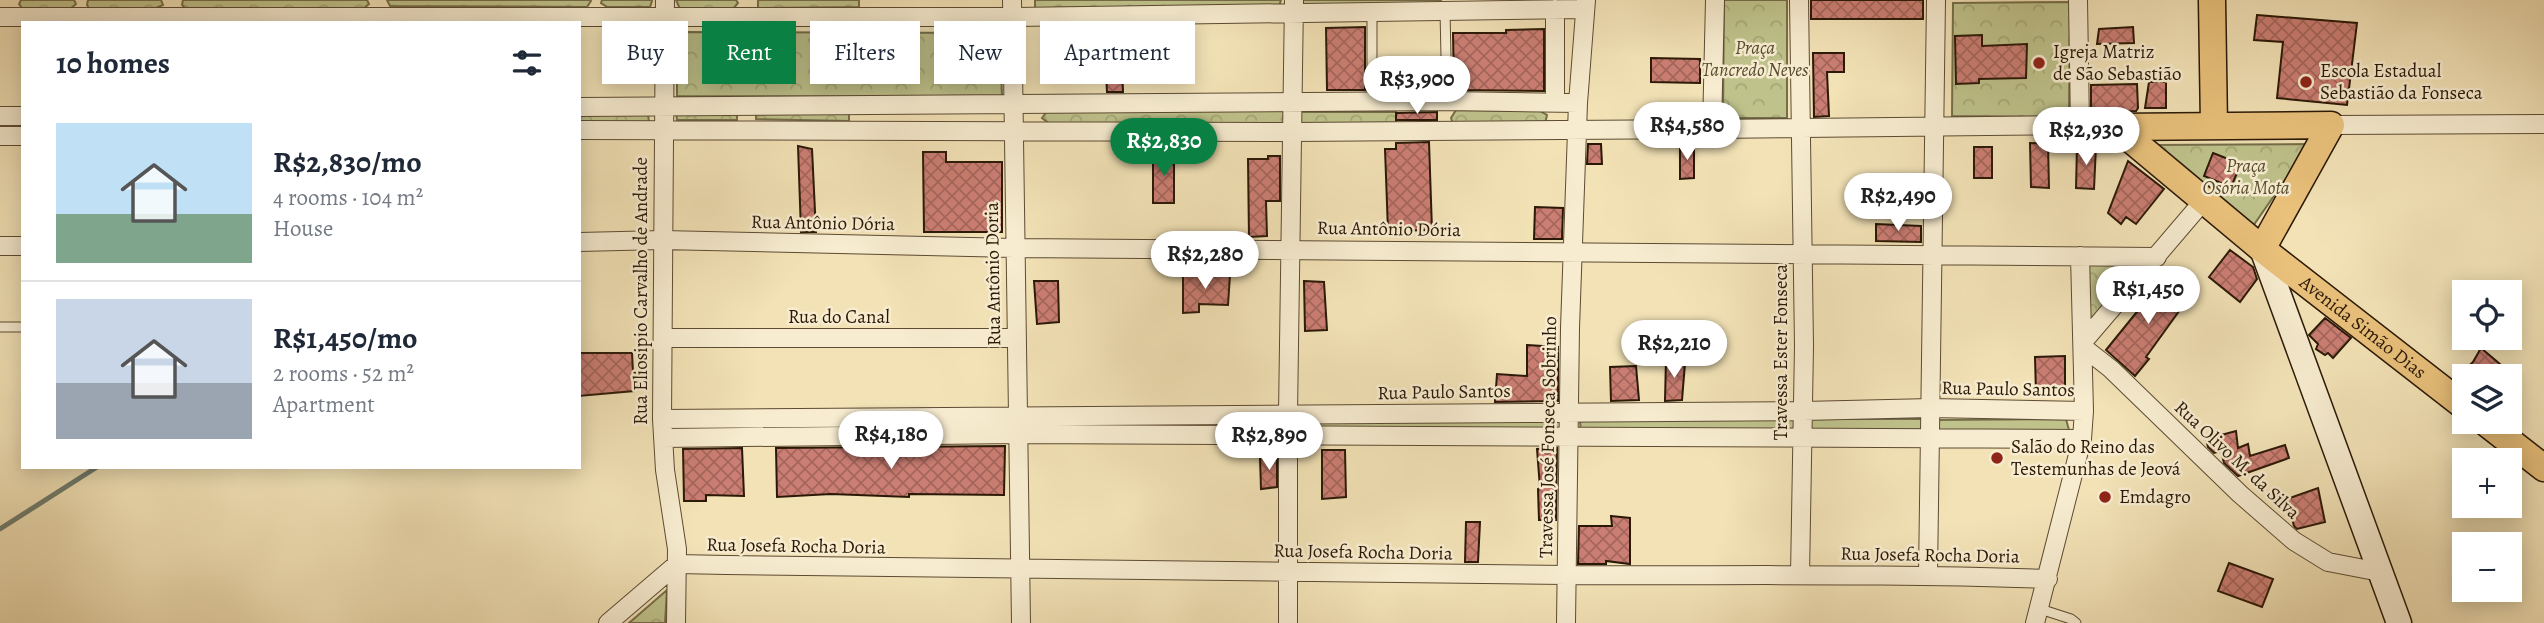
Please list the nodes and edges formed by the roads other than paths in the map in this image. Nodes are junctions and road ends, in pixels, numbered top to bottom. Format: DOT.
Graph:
graph roads {
  1 [pos="1715,0"];
  2 [pos="1799,0"];
  3 [pos="1937,0"];
  4 [pos="2078,0"];
  5 [pos="2212,0"];
  6 [pos="1586,5"];
  7 [pos="1445,6"];
  8 [pos="1294,7"];
  9 [pos="83,8"];
  10 [pos="376,8"];
  11 [pos="596,8"];
  12 [pos="665,8"];
  13 [pos="1012,8"];
  14 [pos="746,9"];
  15 [pos="1556,9"];
  16 [pos="7,11"];
  17 [pos="173,13"];
  18 [pos="1372,13"];
  19 [pos="1372,102"];
  20 [pos="1447,102"];
  21 [pos="1556,102"];
  22 [pos="1578,103"];
  23 [pos="1294,104"];
  24 [pos="663,105"];
  25 [pos="745,105"];
  26 [pos="1012,106"];
  27 [pos="581,107"];
  28 [pos="0,116"];
  29 [pos="21,116"];
  30 [pos="2544,124"];
  31 [pos="2080,125"];
  32 [pos="2214,125"];
  33 [pos="2331,125"];
  34 [pos="2116,127"];
  35 [pos="1934,128"];
  36 [pos="1712,129"];
  37 [pos="1801,129"];
  38 [pos="581,130"];
  39 [pos="662,130"];
  40 [pos="746,130"];
  41 [pos="1012,130"];
  42 [pos="1577,130"];
  43 [pos="1448,131"];
  44 [pos="1293,132"];
  45 [pos="0,136"];
  46 [pos="21,136"];
  47 [pos="2205,199"];
  48 [pos="662,240"];
  49 [pos="581,242"];
  50 [pos="0,246"];
  51 [pos="21,246"];
  52 [pos="1014,248"];
  53 [pos="2262,248"];
  54 [pos="1290,249"];
  55 [pos="1573,252"];
  56 [pos="1803,252"];
  57 [pos="1933,256"];
  58 [pos="2080,256"];
  59 [pos="2157,257"];
  60 [pos="0,327"];
  61 [pos="21,327"];
  62 [pos="663,338"];
  63 [pos="1016,338"];
  64 [pos="2083,344"];
  65 [pos="2452,397"];
  66 [pos="1931,408"];
  67 [pos="1568,411"];
  68 [pos="1803,411"];
  69 [pos="2084,411"];
  70 [pos="1287,414"];
  71 [pos="662,419"];
  72 [pos="1017,426"];
  73 [pos="2500,434"];
  74 [pos="1288,436"];
  75 [pos="663,438"];
  76 [pos="1568,438"];
  77 [pos="1802,439"];
  78 [pos="2082,439"];
  79 [pos="1931,440"];
  80 [pos="2544,468"];
  81 [pos="677,564"];
  82 [pos="1020,571"];
  83 [pos="1288,572"];
  84 [pos="2380,572"];
  85 [pos="1567,575"];
  86 [pos="1800,575"];
  87 [pos="1928,575"];
  88 [pos="2048,579"];
  89 [pos="2038,616"];
  90 [pos="608,623"];
  91 [pos="676,623"];
  92 [pos="1021,623"];
  93 [pos="1288,623"];
  94 [pos="1566,623"];
  95 [pos="2076,623"];
  96 [pos="2399,623"];
  1 -- 36 [label="street"];
  2 -- 37 [label="street"];
  3 -- 35 [label="street, Rua Paulo Santos"];
  4 -- 31 [label="street"];
  5 -- 32 [label="main road"];
  6 -- 15 [label="street"];
  6 -- 22 [label="street, Travessa José Fonseca Sobrinho"];
  7 -- 15 [label="street"];
  7 -- 18 [label="street"];
  7 -- 20 [label="lane"];
  8 -- 13 [label="street"];
  8 -- 18 [label="street"];
  8 -- 23 [label="street"];
  9 -- 16 [label="street"];
  9 -- 17 [label="street"];
  10 -- 11 [label="street"];
  10 -- 17 [label="street"];
  11 -- 12 [label="street"];
  12 -- 14 [label="street"];
  12 -- 24 [label="street, Rua Eliosipio Carvalho de Andrade"];
  13 -- 14 [label="street"];
  13 -- 26 [label="street, Rua Antônio Doria"];
  15 -- 21 [label="street"];
  18 -- 19 [label="lane"];
  19 -- 20 [label="street"];
  19 -- 23 [label="street"];
  20 -- 21 [label="street"];
  20 -- 43 [label="street"];
  21 -- 22 [label="street"];
  22 -- 42 [label="street, Travessa José Fonseca Sobrinho"];
  23 -- 26 [label="street"];
  23 -- 44 [label="street"];
  24 -- 25 [label="street"];
  24 -- 27 [label="street"];
  24 -- 39 [label="street, Rua Eliosipio Carvalho de Andrade"];
  25 -- 26 [label="street"];
  25 -- 40 [label="street"];
  26 -- 41 [label="street, Rua Antônio Doria"];
  28 -- 29 [label="street"];
  30 -- 33 [label="street"];
  31 -- 34 [label="street"];
  31 -- 35 [label="street"];
  32 -- 33 [label="main road"];
  32 -- 34 [label="main road"];
  33 -- 53 [label="main road"];
  34 -- 47 [label="main road"];
  35 -- 37 [label="street"];
  35 -- 57 [label="street, Rua Paulo Santos"];
  36 -- 37 [label="street"];
  36 -- 42 [label="street"];
  37 -- 56 [label="street, Travessa Ester Fonseca"];
  38 -- 39 [label="street"];
  39 -- 40 [label="street"];
  39 -- 48 [label="street, Rua Eliosipio Carvalho de Andrade"];
  40 -- 41 [label="street"];
  41 -- 44 [label="street"];
  41 -- 52 [label="street, Rua Antônio Doria"];
  42 -- 43 [label="street"];
  42 -- 55 [label="street, Travessa José Fonseca Sobrinho"];
  43 -- 44 [label="street"];
  44 -- 54 [label="street"];
  45 -- 46 [label="street"];
  47 -- 53 [label="main road"];
  47 -- 59 [label="street"];
  48 -- 49 [label="street, Rua Antônio Dória"];
  48 -- 52 [label="street, Rua Antônio Dória"];
  48 -- 62 [label="street, Rua Eliosipio Carvalho de Andrade"];
  50 -- 51 [label="street"];
  52 -- 54 [label="street, Rua Antônio Dória"];
  52 -- 63 [label="street, Rua Antônio Doria"];
  53 -- 65 [label="main road, Avenida Simão Dias"];
  53 -- 84 [label="main road"];
  54 -- 55 [label="street, Rua Antônio Dória"];
  54 -- 70 [label="street"];
  55 -- 56 [label="street, Rua Antônio Dória"];
  55 -- 67 [label="street, Travessa José Fonseca Sobrinho"];
  56 -- 57 [label="street, Rua Antônio Dória"];
  56 -- 68 [label="street, Travessa Ester Fonseca"];
  57 -- 58 [label="street, Rua Antônio Dória"];
  57 -- 66 [label="street, Rua Paulo Santos"];
  58 -- 59 [label="street, Rua Antônio Dória"];
  58 -- 64 [label="street"];
  59 -- 64 [label="street"];
  60 -- 61 [label="lane"];
  62 -- 63 [label="street, Rua do Canal"];
  62 -- 71 [label="street, Rua Eliosipio Carvalho de Andrade"];
  63 -- 72 [label="street, Rua Antônio Doria"];
  64 -- 69 [label="street"];
  64 -- 84 [label="street, Rua Olivo M. da Silva"];
  66 -- 68 [label="street, Rua Paulo Santos"];
  66 -- 69 [label="street, Rua Paulo Santos"];
  66 -- 79 [label="street, Rua Paulo Santos"];
  67 -- 68 [label="street, Rua Paulo Santos"];
  67 -- 70 [label="street, Rua Paulo Santos"];
  67 -- 76 [label="street, Travessa José Fonseca Sobrinho"];
  68 -- 77 [label="street, Travessa Ester Fonseca"];
  69 -- 78 [label="street"];
  70 -- 72 [label="street, Rua Paulo Santos"];
  70 -- 74 [label="street"];
  71 -- 72 [label="street, Rua Paulo Santos"];
  71 -- 75 [label="street, Rua Eliosipio Carvalho de Andrade"];
  72 -- 74 [label="street, Rua Paulo Santos"];
  72 -- 75 [label="street, Rua Paulo Santos"];
  72 -- 82 [label="street, Rua Antônio Doria"];
  73 -- 80 [label="main road"];
  74 -- 76 [label="street, Rua Paulo Santos"];
  74 -- 83 [label="street"];
  75 -- 81 [label="street, Rua Eliosipio Carvalho de Andrade"];
  76 -- 77 [label="street, Rua Paulo Santos"];
  76 -- 85 [label="street, Travessa José Fonseca Sobrinho"];
  77 -- 79 [label="street, Rua Paulo Santos"];
  77 -- 86 [label="street, Travessa Ester Fonseca"];
  78 -- 79 [label="street, Rua Paulo Santos"];
  78 -- 88 [label="street"];
  79 -- 87 [label="street, Rua Paulo Santos"];
  81 -- 82 [label="street, Rua Josefa Rocha Doria"];
  81 -- 90 [label="street"];
  81 -- 91 [label="street, Rua Eliosipio Carvalho de Andrade"];
  82 -- 83 [label="street, Rua Josefa Rocha Doria"];
  82 -- 92 [label="street, Rua Antônio Doria"];
  83 -- 85 [label="street, Rua Josefa Rocha Doria"];
  83 -- 93 [label="street"];
  84 -- 96 [label="main road"];
  85 -- 86 [label="street, Rua Josefa Rocha Doria"];
  85 -- 94 [label="street, Travessa José Fonseca Sobrinho"];
  86 -- 87 [label="street, Rua Josefa Rocha Doria"];
  87 -- 88 [label="street, Rua Josefa Rocha Doria"];
  88 -- 89 [label="street"];
  89 -- 95 [label="lane"];
}
